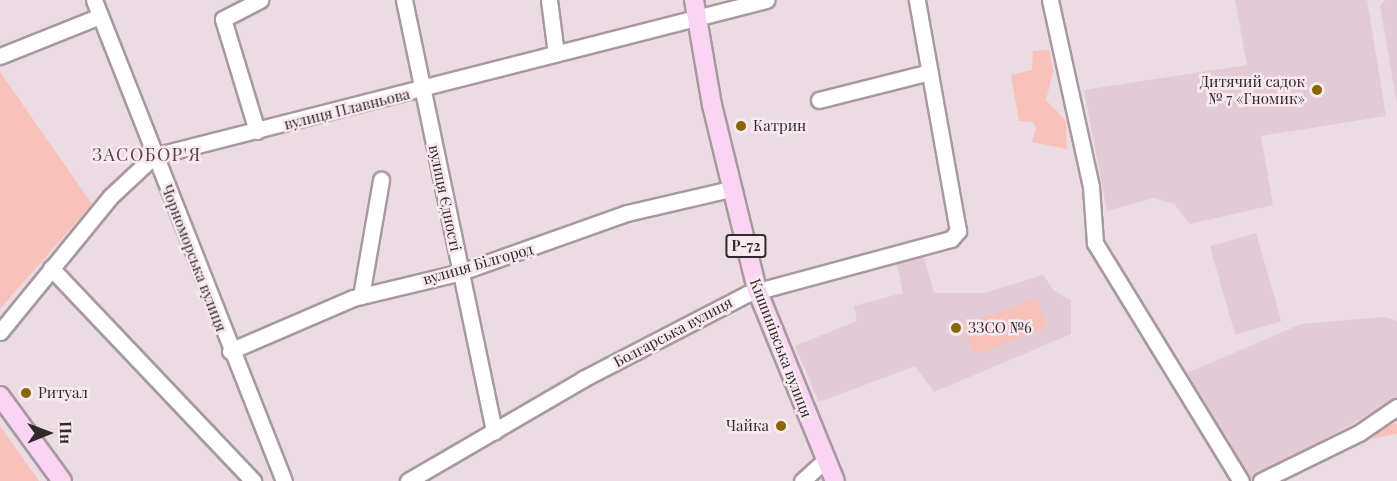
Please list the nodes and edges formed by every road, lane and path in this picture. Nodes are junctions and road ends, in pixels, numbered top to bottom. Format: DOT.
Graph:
graph roads {
  1 [pos="94,0"];
  2 [pos="260,0"];
  3 [pos="404,0"];
  4 [pos="549,0"];
  5 [pos="694,0"];
  6 [pos="766,0"];
  7 [pos="916,0"];
  8 [pos="1050,0"];
  9 [pos="100,16"];
  10 [pos="697,19"];
  11 [pos="555,54"];
  12 [pos="0,56"];
  13 [pos="930,72"];
  14 [pos="421,91"];
  15 [pos="819,100"];
  16 [pos="256,130"];
  17 [pos="154,156"];
  18 [pos="381,180"];
  19 [pos="730,189"];
  20 [pos="51,268"];
  21 [pos="460,272"];
  22 [pos="757,290"];
  23 [pos="361,296"];
  24 [pos="0,332"];
  25 [pos="230,351"];
  26 [pos="0,396"];
  27 [pos="1397,407"];
  28 [pos="494,432"];
  29 [pos="825,460"];
  30 [pos="62,481"];
  31 [pos="253,481"];
  32 [pos="284,481"];
  33 [pos="408,481"];
  34 [pos="802,481"];
  35 [pos="835,481"];
  36 [pos="1241,481"];
  37 [pos="1261,481"];
  1 -- 9 [label="street, Чорноморська вулиця"];
  2 -- 16 [label="street"];
  3 -- 14 [label="street, вулиця Єдності"];
  4 -- 11 [label="street"];
  5 -- 10 [label="main road, Кишинівська вулиця / Р-72"];
  6 -- 10 [label="street, вулиця Плавньова"];
  7 -- 13 [label="street"];
  8 -- 36 [label="street"];
  9 -- 12 [label="street"];
  9 -- 17 [label="street, Чорноморська вулиця"];
  10 -- 11 [label="street, вулиця Плавньова"];
  10 -- 19 [label="main road, Кишинівська вулиця / Р-72"];
  11 -- 14 [label="street, вулиця Плавньова"];
  13 -- 15 [label="street"];
  13 -- 22 [label="street, Болгарська вулиця"];
  14 -- 16 [label="street, вулиця Плавньова"];
  14 -- 21 [label="street, вулиця Єдності"];
  16 -- 17 [label="street, вулиця Плавньова"];
  17 -- 20 [label="street, вулиця Плавньова"];
  17 -- 25 [label="street, Чорноморська вулиця"];
  18 -- 23 [label="street"];
  19 -- 21 [label="street, вулиця Білгород"];
  19 -- 22 [label="main road, Кишинівська вулиця / Р-72"];
  20 -- 24 [label="street, вулиця Плавньова"];
  20 -- 31 [label="street"];
  21 -- 23 [label="street, вулиця Білгород"];
  21 -- 28 [label="street, вулиця Єдності"];
  22 -- 28 [label="street, Болгарська вулиця"];
  22 -- 29 [label="main road, Кишинівська вулиця / Р-72"];
  23 -- 25 [label="street, вулиця Білгород"];
  25 -- 32 [label="street, Чорноморська вулиця"];
  26 -- 30 [label="main road"];
  27 -- 37 [label="street"];
  28 -- 33 [label="street, Болгарська вулиця"];
  29 -- 34 [label="street"];
  29 -- 35 [label="main road, Кишинівська вулиця / Р-72"];
}
